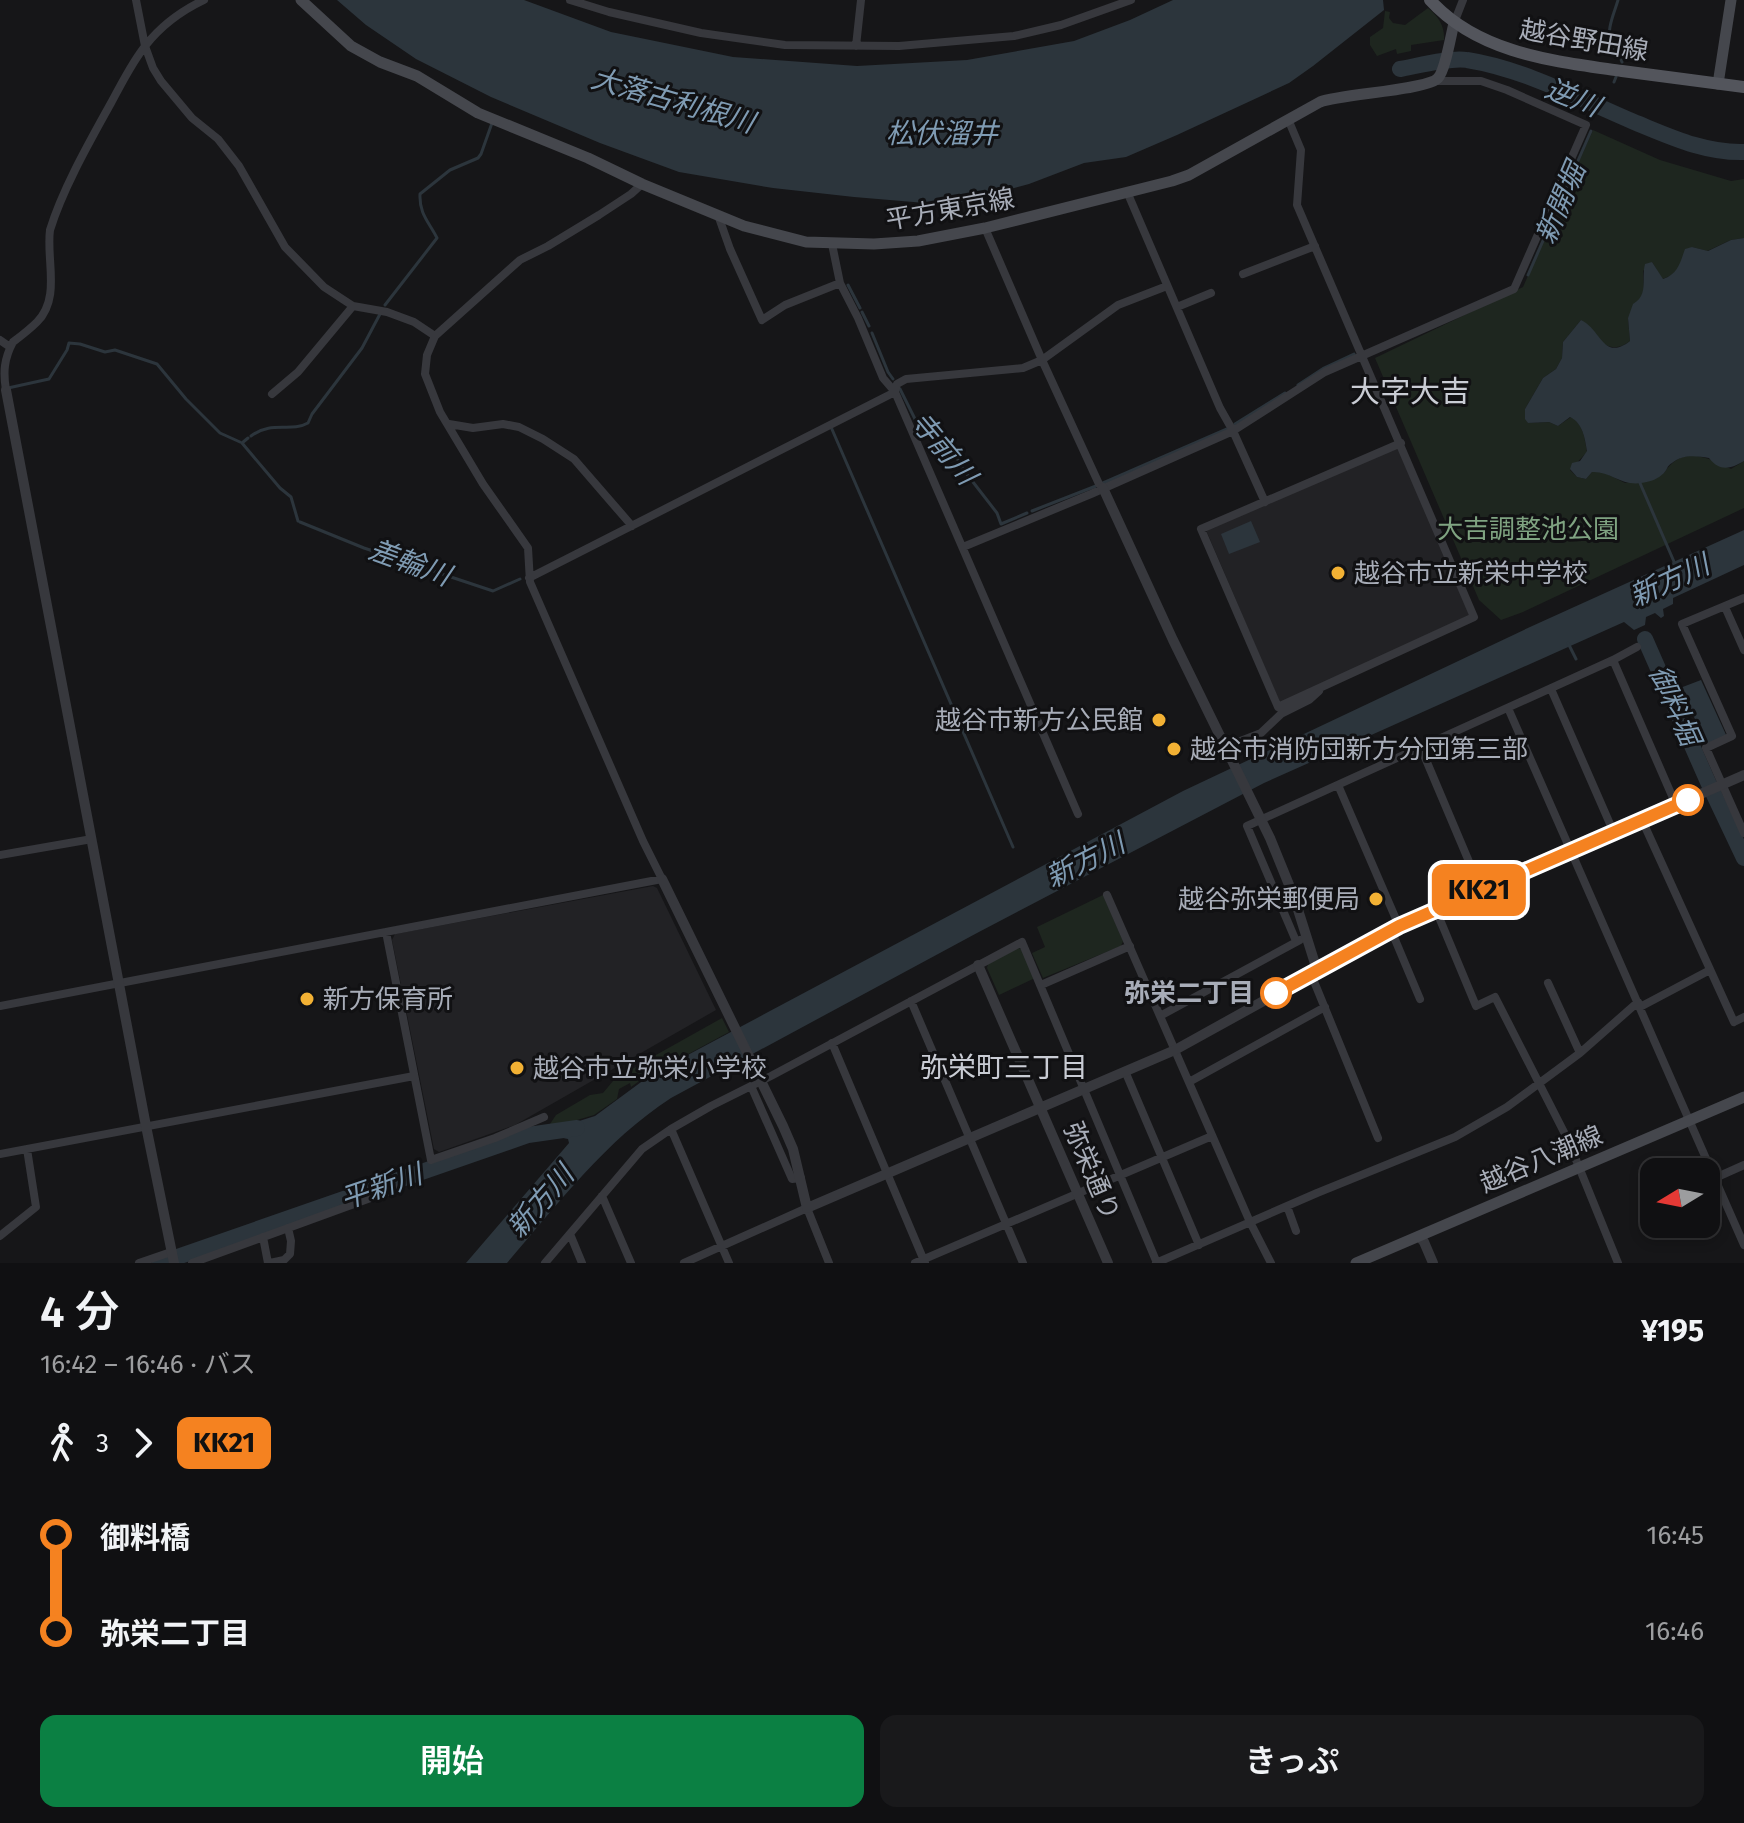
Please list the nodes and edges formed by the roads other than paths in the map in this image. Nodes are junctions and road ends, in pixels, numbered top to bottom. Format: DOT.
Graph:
graph roads {
  1 [pos="136,0"];
  2 [pos="204,0"];
  3 [pos="301,0"];
  4 [pos="570,0"];
  5 [pos="861,0"];
  6 [pos="1430,0"];
  7 [pos="1463,0"];
  8 [pos="1731,0"];
  9 [pos="1128,1"];
  10 [pos="1454,23"];
  11 [pos="145,46"];
  12 [pos="856,46"];
  13 [pos="1436,81"];
  14 [pos="1718,84"];
  15 [pos="1744,87"];
  16 [pos="1288,119"];
  17 [pos="642,184"];
  18 [pos="1128,194"];
  19 [pos="718,215"];
  20 [pos="985,228"];
  21 [pos="832,244"];
  22 [pos="1315,246"];
  23 [pos="1243,274"];
  24 [pos="840,283"];
  25 [pos="1167,286"];
  26 [pos="1211,293"];
  27 [pos="353,306"];
  28 [pos="1177,307"];
  29 [pos="435,336"];
  30 [pos="0,340"];
  31 [pos="10,347"];
  32 [pos="1362,355"];
  33 [pos="1042,360"];
  34 [pos="6,390"];
  35 [pos="895,392"];
  36 [pos="272,394"];
  37 [pos="449,424"];
  38 [pos="1233,431"];
  39 [pos="1401,443"];
  40 [pos="1103,488"];
  41 [pos="1265,502"];
  42 [pos="632,526"];
  43 [pos="963,547"];
  44 [pos="529,578"];
  45 [pos="1744,598"];
  46 [pos="1725,607"];
  47 [pos="1637,647"];
  48 [pos="1744,650"];
  49 [pos="1613,660"];
  50 [pos="1323,686"];
  51 [pos="1551,689"];
  52 [pos="1508,708"];
  53 [pos="1421,748"];
  54 [pos="1226,750"];
  55 [pos="1744,775"];
  56 [pos="1338,785"];
  57 [pos="1721,785"];
  58 [pos="1676,805"];
  59 [pos="1078,814"];
  60 [pos="1642,820"];
  61 [pos="1614,833"];
  62 [pos="1744,833"];
  63 [pos="92,839"];
  64 [pos="1571,851"];
  65 [pos="0,855"];
  66 [pos="1508,878"];
  67 [pos="662,879"];
  68 [pos="1481,890"];
  69 [pos="1107,895"];
  70 [pos="1521,908"];
  71 [pos="1436,910"];
  72 [pos="1395,928"];
  73 [pos="386,932"];
  74 [pos="1303,937"];
  75 [pos="1130,946"];
  76 [pos="978,965"];
  77 [pos="1710,970"];
  78 [pos="1314,972"];
  79 [pos="119,982"];
  80 [pos="1548,983"];
  81 [pos="1041,985"];
  82 [pos="1420,999"];
  83 [pos="911,1001"];
  84 [pos="1639,1005"];
  85 [pos="0,1006"];
  86 [pos="1325,1007"];
  87 [pos="1160,1016"];
  88 [pos="1744,1017"];
  89 [pos="832,1043"];
  90 [pos="1175,1050"];
  91 [pos="1580,1053"];
  92 [pos="1125,1071"];
  93 [pos="414,1076"];
  94 [pos="1189,1082"];
  95 [pos="1538,1083"];
  96 [pos="751,1086"];
  97 [pos="1084,1088"];
  98 [pos="1744,1097"];
  99 [pos="1040,1107"];
  100 [pos="544,1117"];
  101 [pos="1689,1119"];
  102 [pos="146,1126"];
  103 [pos="671,1129"];
  104 [pos="1212,1136"];
  105 [pos="970,1138"];
  106 [pos="1378,1138"];
  107 [pos="27,1149"];
  108 [pos="0,1154"];
  109 [pos="1162,1157"];
  110 [pos="1706,1158"];
  111 [pos="1744,1165"];
  112 [pos="1579,1167"];
  113 [pos="887,1174"];
  114 [pos="1121,1175"];
  115 [pos="1720,1176"];
  116 [pos="801,1178"];
  117 [pos="398,1188"];
  118 [pos="1720,1190"];
  119 [pos="1078,1193"];
  120 [pos="602,1196"];
  121 [pos="1287,1206"];
  122 [pos="807,1208"];
  123 [pos="1250,1222"];
  124 [pos="1007,1224"];
  125 [pos="288,1228"];
  126 [pos="1296,1231"];
  127 [pos="570,1234"];
  128 [pos="0,1236"];
  129 [pos="1419,1236"];
  130 [pos="263,1237"];
  131 [pos="1199,1245"];
  132 [pos="1744,1245"];
  133 [pos="722,1246"];
  134 [pos="173,1257"];
  135 [pos="921,1262"];
  136 [pos="139,1263"];
  137 [pos="192,1263"];
  138 [pos="269,1263"];
  139 [pos="545,1263"];
  140 [pos="582,1263"];
  141 [pos="631,1263"];
  142 [pos="684,1263"];
  143 [pos="729,1263"];
  144 [pos="829,1263"];
  145 [pos="1023,1263"];
  146 [pos="1108,1263"];
  147 [pos="1157,1263"];
  148 [pos="1271,1263"];
  149 [pos="1356,1263"];
  150 [pos="1433,1263"];
  151 [pos="1618,1263"];
  1 -- 11 [label="street"];
  2 -- 11 [label="street"];
  3 -- 17 [label="main road, 平方東京線"];
  4 -- 12 [label="street"];
  5 -- 12 [label="street"];
  6 -- 10 [label="main road, 越谷野田線"];
  7 -- 10 [label="street"];
  8 -- 14 [label="main road"];
  9 -- 12 [label="street"];
  10 -- 13 [label="main road"];
  10 -- 14 [label="main road, 越谷野田線"];
  11 -- 27 [label="street"];
  11 -- 31 [label="street"];
  13 -- 16 [label="main road, 平方東京線"];
  13 -- 32 [label="street"];
  14 -- 15 [label="main road, 越谷野田線"];
  16 -- 18 [label="main road, 平方東京線"];
  16 -- 22 [label="street"];
  17 -- 19 [label="main road, 平方東京線"];
  17 -- 29 [label="street"];
  18 -- 20 [label="main road, 平方東京線"];
  18 -- 25 [label="street"];
  19 -- 21 [label="main road, 平方東京線"];
  19 -- 24 [label="street"];
  20 -- 21 [label="main road, 平方東京線"];
  20 -- 33 [label="street"];
  21 -- 24 [label="street"];
  22 -- 23 [label="street"];
  22 -- 32 [label="street"];
  24 -- 35 [label="street"];
  25 -- 28 [label="street"];
  25 -- 33 [label="street"];
  26 -- 28 [label="street"];
  27 -- 29 [label="street"];
  27 -- 36 [label="street"];
  28 -- 38 [label="street"];
  29 -- 37 [label="street"];
  30 -- 31 [label="street"];
  31 -- 34 [label="street"];
  32 -- 38 [label="street"];
  32 -- 39 [label="street"];
  33 -- 35 [label="street"];
  33 -- 40 [label="street"];
  34 -- 63 [label="street"];
  35 -- 42 [label="street"];
  35 -- 43 [label="street"];
  37 -- 42 [label="street"];
  37 -- 44 [label="street"];
  38 -- 40 [label="street"];
  38 -- 41 [label="street"];
  39 -- 41 [label="street"];
  39 -- 50 [label="street"];
  40 -- 43 [label="street"];
  40 -- 54 [label="street"];
  41 -- 50 [label="street"];
  42 -- 44 [label="street"];
  43 -- 59 [label="street"];
  44 -- 67 [label="street"];
  45 -- 46 [label="street"];
  46 -- 48 [label="street"];
  46 -- 57 [label="street"];
  47 -- 49 [label="street"];
  49 -- 51 [label="street"];
  49 -- 58 [label="street"];
  50 -- 54 [label="street"];
  51 -- 52 [label="street"];
  51 -- 61 [label="street"];
  52 -- 53 [label="street"];
  52 -- 64 [label="street"];
  53 -- 56 [label="street"];
  53 -- 68 [label="street"];
  54 -- 74 [label="street"];
  55 -- 57 [label="street, 弥栄通り"];
  56 -- 72 [label="street"];
  56 -- 74 [label="street"];
  57 -- 58 [label="street, 弥栄通り"];
  57 -- 62 [label="street"];
  58 -- 60 [label="street, 弥栄通り"];
  60 -- 61 [label="street, 弥栄通り"];
  60 -- 77 [label="street"];
  61 -- 64 [label="street, 弥栄通り"];
  63 -- 65 [label="street"];
  63 -- 79 [label="street"];
  64 -- 66 [label="street, 弥栄通り"];
  64 -- 84 [label="street"];
  66 -- 68 [label="street, 弥栄通り"];
  66 -- 70 [label="street"];
  67 -- 73 [label="street"];
  67 -- 116 [label="street"];
  68 -- 71 [label="street, 弥栄通り"];
  69 -- 75 [label="street"];
  71 -- 72 [label="street, 弥栄通り"];
  71 -- 95 [label="street"];
  72 -- 78 [label="street, 弥栄通り"];
  72 -- 82 [label="street"];
  73 -- 79 [label="street"];
  73 -- 93 [label="street"];
  74 -- 78 [label="street"];
  74 -- 87 [label="street"];
  75 -- 81 [label="street"];
  75 -- 87 [label="street"];
  76 -- 81 [label="street"];
  76 -- 83 [label="street"];
  76 -- 99 [label="street"];
  77 -- 84 [label="street"];
  77 -- 88 [label="street"];
  78 -- 86 [label="street"];
  78 -- 90 [label="street, 弥栄通り"];
  79 -- 85 [label="street"];
  79 -- 102 [label="street"];
  80 -- 91 [label="street"];
  81 -- 97 [label="street"];
  83 -- 89 [label="street"];
  83 -- 105 [label="street"];
  84 -- 91 [label="street"];
  84 -- 101 [label="street"];
  86 -- 94 [label="street"];
  86 -- 106 [label="street"];
  87 -- 90 [label="street"];
  89 -- 96 [label="street"];
  89 -- 113 [label="street"];
  90 -- 92 [label="street, 弥栄通り"];
  90 -- 94 [label="street"];
  91 -- 95 [label="street"];
  92 -- 97 [label="street, 弥栄通り"];
  92 -- 109 [label="street"];
  93 -- 100 [label="street"];
  93 -- 102 [label="street"];
  94 -- 104 [label="street"];
  95 -- 112 [label="street"];
  95 -- 121 [label="street"];
  96 -- 103 [label="street"];
  96 -- 116 [label="street"];
  97 -- 99 [label="street, 弥栄通り"];
  97 -- 114 [label="street"];
  98 -- 101 [label="main road, 越谷八潮線"];
  99 -- 105 [label="street"];
  99 -- 119 [label="street, 弥栄通り"];
  101 -- 110 [label="street"];
  101 -- 112 [label="main road, 越谷八潮線"];
  102 -- 107 [label="street"];
  102 -- 134 [label="street"];
  103 -- 120 [label="street"];
  103 -- 133 [label="street"];
  104 -- 109 [label="street"];
  104 -- 123 [label="street"];
  105 -- 113 [label="street"];
  105 -- 124 [label="street"];
  107 -- 108 [label="street"];
  107 -- 128 [label="street"];
  109 -- 114 [label="street"];
  109 -- 131 [label="street"];
  111 -- 115 [label="street"];
  112 -- 129 [label="main road, 越谷八潮線"];
  112 -- 151 [label="street"];
  113 -- 122 [label="street"];
  113 -- 135 [label="street"];
  114 -- 119 [label="street"];
  114 -- 147 [label="street"];
  116 -- 122 [label="street"];
  117 -- 125 [label="street"];
  118 -- 132 [label="street"];
  119 -- 124 [label="street"];
  119 -- 146 [label="street, 弥栄通り"];
  120 -- 127 [label="street"];
  120 -- 141 [label="street"];
  121 -- 123 [label="street"];
  121 -- 126 [label="street"];
  122 -- 133 [label="street"];
  122 -- 144 [label="street"];
  123 -- 131 [label="street"];
  123 -- 148 [label="street"];
  124 -- 135 [label="street"];
  124 -- 145 [label="street"];
  125 -- 130 [label="street"];
  125 -- 138 [label="street"];
  127 -- 139 [label="street"];
  127 -- 140 [label="street"];
  129 -- 149 [label="main road, 越谷八潮線"];
  129 -- 150 [label="street"];
  130 -- 137 [label="street"];
  130 -- 138 [label="street"];
  131 -- 147 [label="street"];
  133 -- 142 [label="street"];
  133 -- 143 [label="street"];
  134 -- 136 [label="street"];
}
